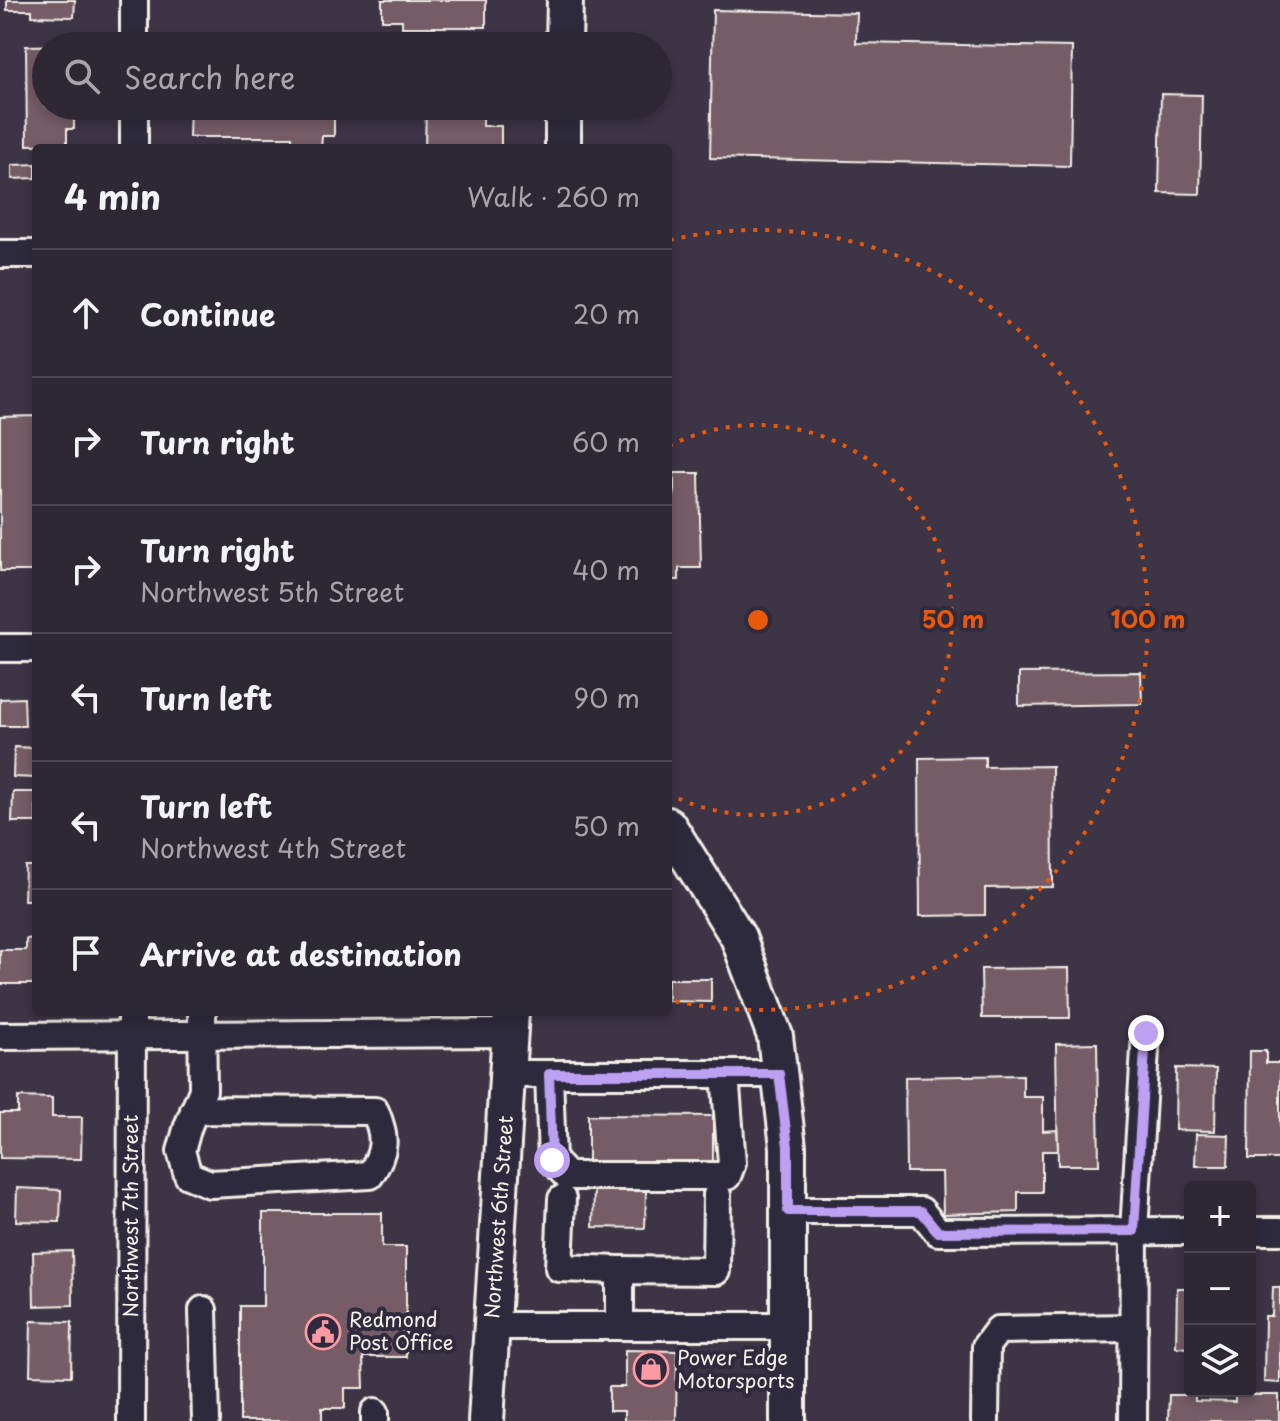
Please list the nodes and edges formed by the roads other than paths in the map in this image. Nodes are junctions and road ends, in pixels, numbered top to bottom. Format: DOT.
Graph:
graph roads {
  1 [pos="134,0"];
  2 [pos="565,0"];
  3 [pos="134,32"];
  4 [pos="564,32"];
  5 [pos="134,120"];
  6 [pos="563,120"];
  7 [pos="134,144"];
  8 [pos="563,144"];
  9 [pos="0,254"];
  10 [pos="32,254"];
  11 [pos="0,648"];
  12 [pos="32,648"];
  13 [pos="672,831"];
  14 [pos="510,1022"];
  15 [pos="202,1023"];
  16 [pos="388,1023"];
  17 [pos="132,1024"];
  18 [pos="1146,1033"];
  19 [pos="0,1036"];
  20 [pos="508,1074"];
  21 [pos="549,1074"];
  22 [pos="725,1074"];
  23 [pos="779,1074"];
  24 [pos="194,1110"];
  25 [pos="717,1195"];
  26 [pos="562,1199"];
  27 [pos="788,1211"];
  28 [pos="1134,1231"];
  29 [pos="1184,1231"];
  30 [pos="1256,1231"];
  31 [pos="1280,1231"];
  32 [pos="620,1270"];
  33 [pos="203,1310"];
  34 [pos="492,1326"];
  35 [pos="620,1326"];
  36 [pos="788,1326"];
  37 [pos="1134,1328"];
  38 [pos="131,1421"];
  39 [pos="206,1421"];
  40 [pos="486,1421"];
  41 [pos="788,1421"];
  42 [pos="985,1421"];
  43 [pos="1133,1421"];
  1 -- 3 [label="street"];
  2 -- 4 [label="main road"];
  5 -- 7 [label="street"];
  6 -- 8 [label="main road"];
  9 -- 10 [label="street"];
  11 -- 12 [label="street"];
  13 -- 23 [label="main road"];
  14 -- 16 [label="street"];
  14 -- 20 [label="main road, Northwest 6th Street"];
  15 -- 16 [label="street"];
  15 -- 17 [label="street"];
  15 -- 24 [label="street"];
  17 -- 19 [label="street"];
  17 -- 38 [label="street, Northwest 7th Street"];
  18 -- 28 [label="street"];
  20 -- 21 [label="street"];
  20 -- 34 [label="main road, Northwest 6th Street"];
  21 -- 22 [label="street"];
  21 -- 22 [label="street"];
  22 -- 23 [label="street"];
  23 -- 27 [label="main road"];
  24 -- 24 [label="street"];
  25 -- 32 [label="street"];
  26 -- 32 [label="street"];
  27 -- 28 [label="street"];
  27 -- 36 [label="main road"];
  28 -- 29 [label="street"];
  28 -- 37 [label="street"];
  30 -- 31 [label="street"];
  32 -- 35 [label="street"];
  33 -- 39 [label="street"];
  34 -- 35 [label="street"];
  34 -- 40 [label="main road, Northwest 6th Street"];
  35 -- 36 [label="street"];
  36 -- 41 [label="main road"];
  37 -- 42 [label="street"];
  37 -- 43 [label="street"];
}
